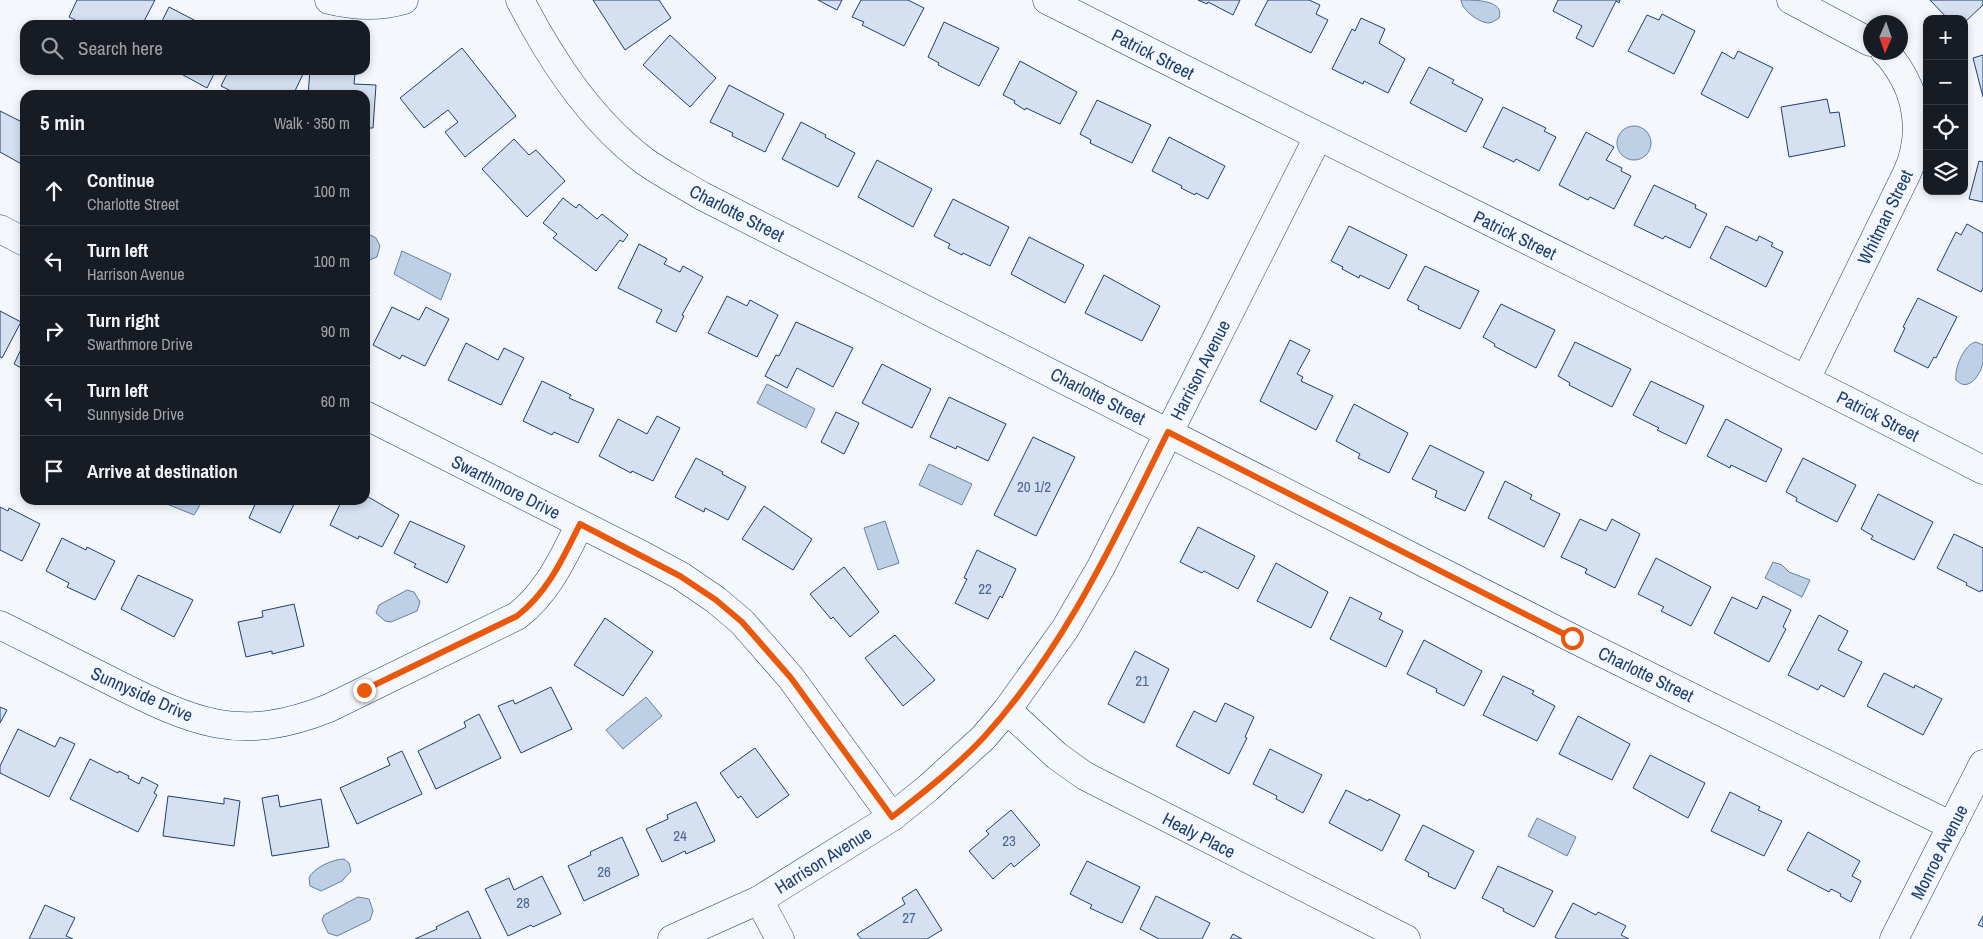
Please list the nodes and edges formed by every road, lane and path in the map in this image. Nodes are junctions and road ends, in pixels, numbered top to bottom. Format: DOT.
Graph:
graph roads {
  1 [pos="329,0"];
  2 [pos="404,0"];
  3 [pos="520,0"];
  4 [pos="1047,0"];
  5 [pos="1791,0"];
  6 [pos="1863,38"];
  7 [pos="1892,60"];
  8 [pos="1318,137"];
  9 [pos="0,230"];
  10 [pos="20,240"];
  11 [pos="1806,379"];
  12 [pos="370,418"];
  13 [pos="1168,432"];
  14 [pos="1983,470"];
  15 [pos="580,524"];
  16 [pos="0,625"];
  17 [pos="1007,710"];
  18 [pos="1983,764"];
  19 [pos="892,817"];
  20 [pos="1952,826"];
  21 [pos="759,900"];
  22 [pos="672,939"];
  23 [pos="780,939"];
  24 [pos="1406,939"];
  25 [pos="1894,939"];
  1 -- 2 [label="street"];
  3 -- 13 [label="street, Charlotte Street"];
  4 -- 8 [label="street, Patrick Street"];
  5 -- 6 [label="street"];
  7 -- 11 [label="street, Whitman Street"];
  8 -- 11 [label="street, Patrick Street"];
  8 -- 13 [label="street, Harrison Avenue"];
  9 -- 10 [label="street"];
  11 -- 14 [label="street, Patrick Street"];
  12 -- 15 [label="street, Swarthmore Drive"];
  13 -- 17 [label="street, Harrison Avenue"];
  13 -- 20 [label="street, Charlotte Street"];
  15 -- 16 [label="street, Sunnyside Drive"];
  15 -- 19 [label="street, Swarthmore Drive"];
  17 -- 19 [label="street, Harrison Avenue"];
  17 -- 24 [label="street, Healy Place"];
  18 -- 20 [label="street, Monroe Avenue"];
  19 -- 21 [label="street, Harrison Avenue"];
  20 -- 25 [label="street, Monroe Avenue"];
  21 -- 22 [label="street, Harrison Avenue"];
  21 -- 23 [label="street"];
}
